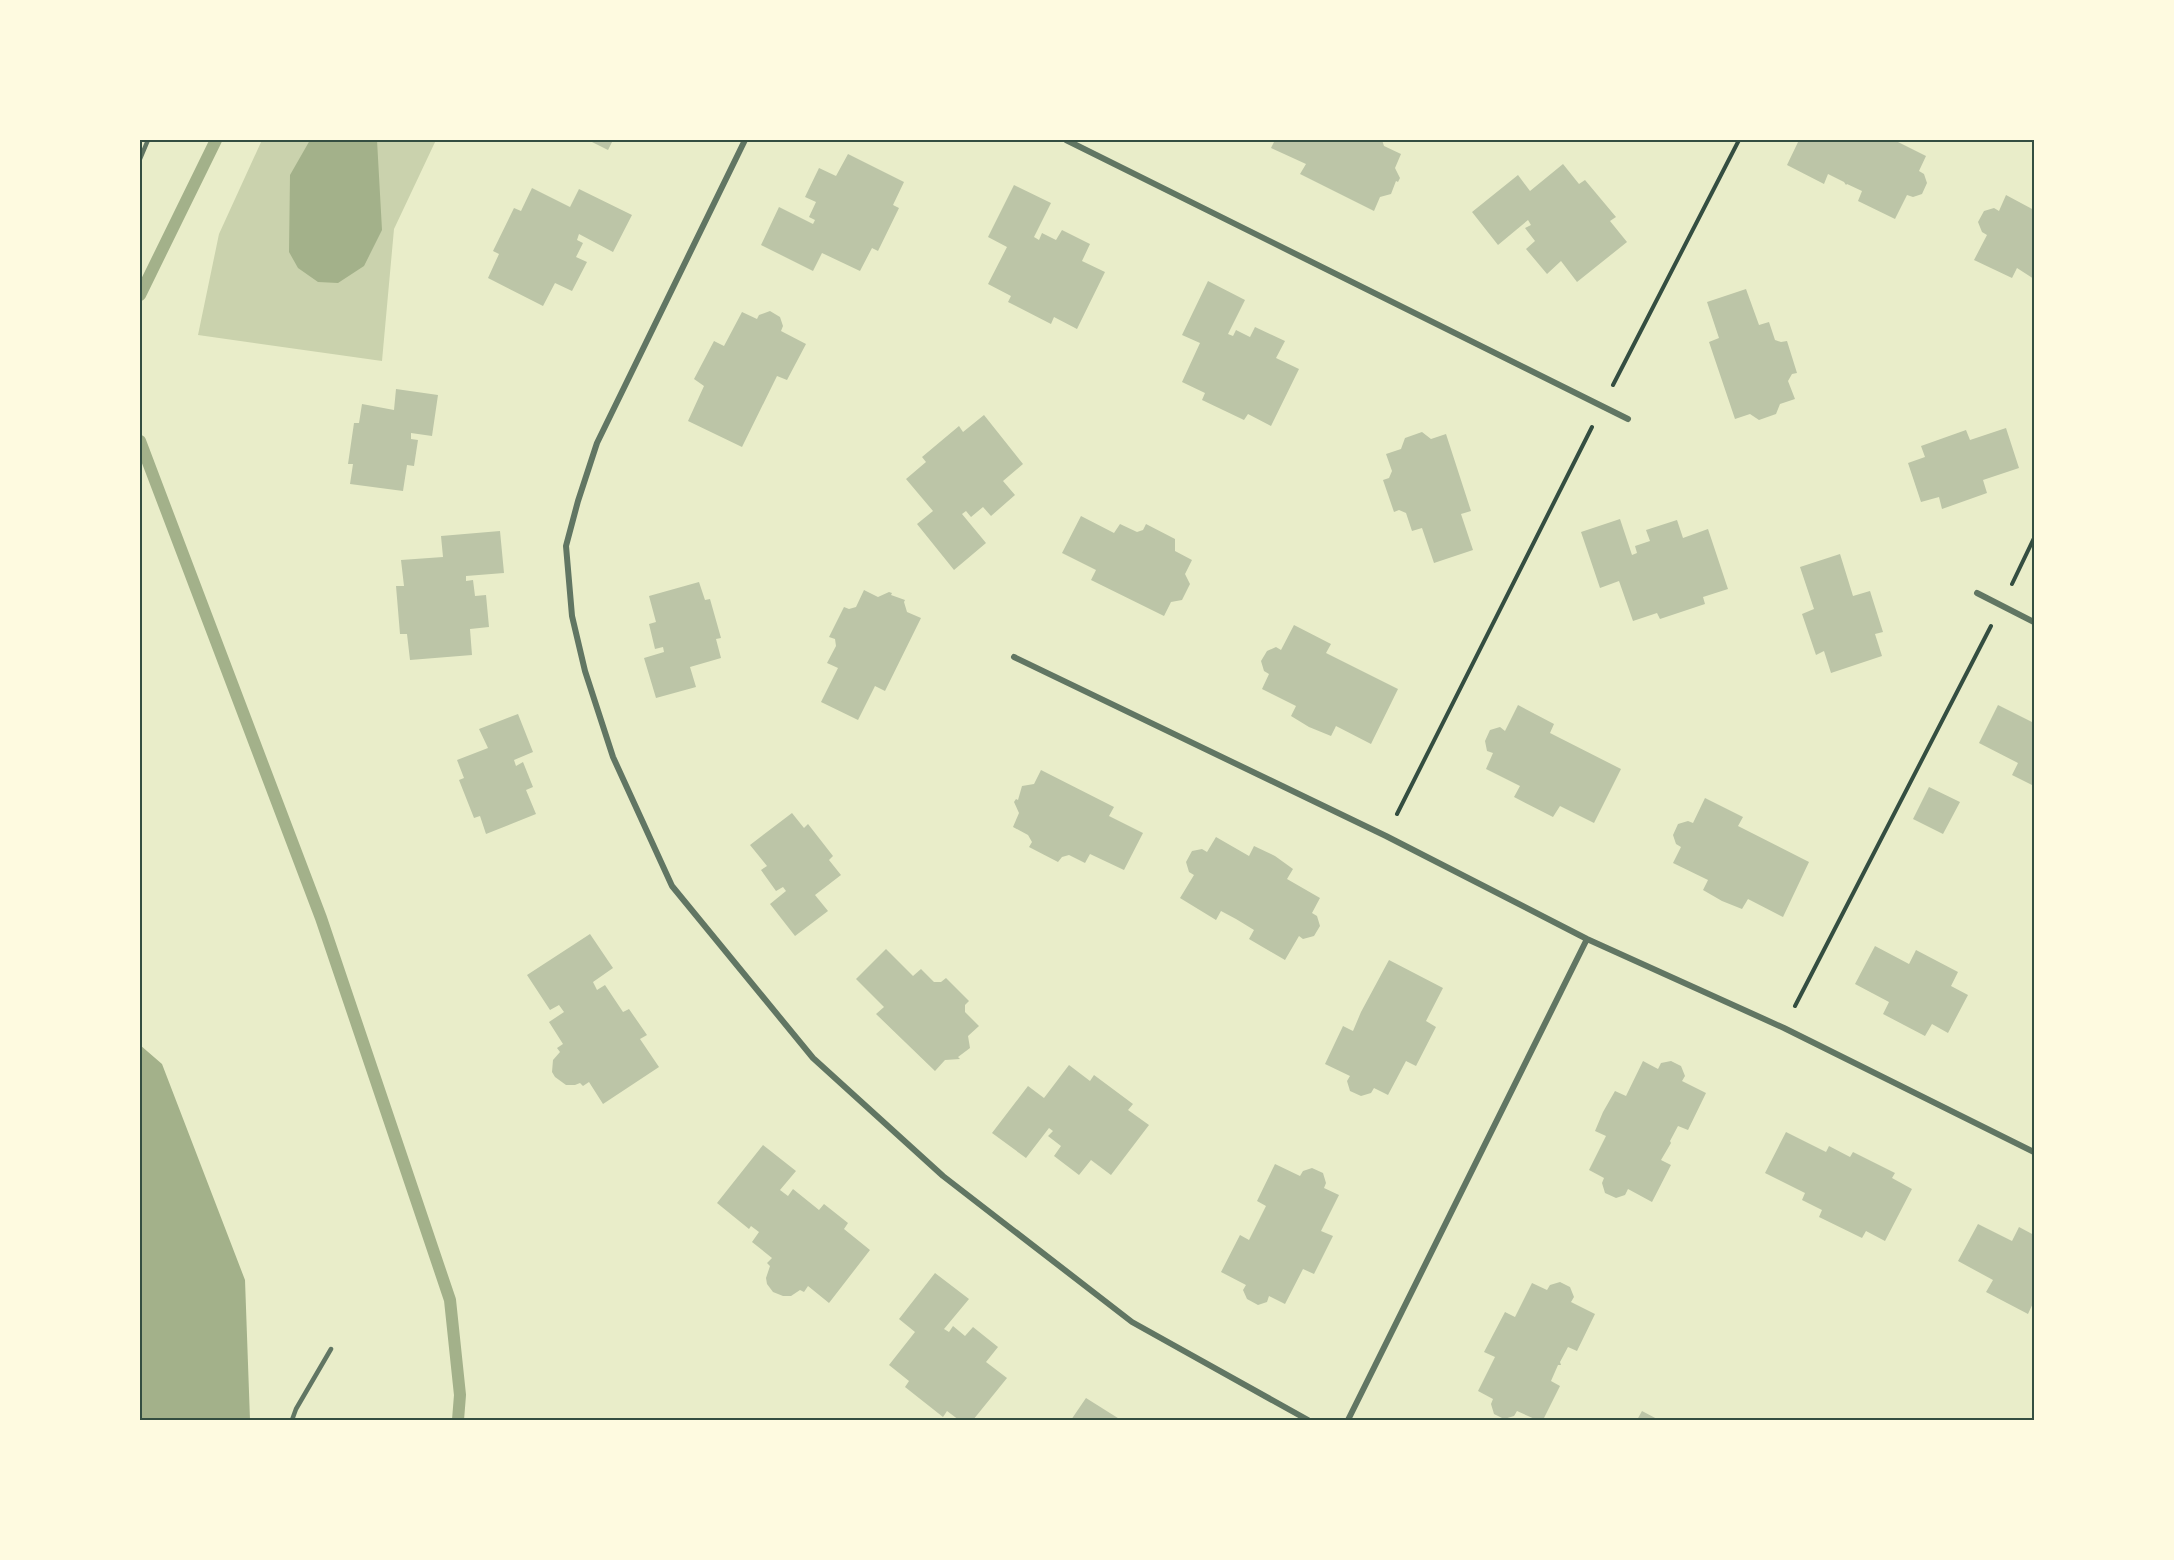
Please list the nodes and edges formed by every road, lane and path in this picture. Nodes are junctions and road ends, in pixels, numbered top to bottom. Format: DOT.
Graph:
graph roads {
  1 [pos="148,140"];
  2 [pos="744,140"];
  3 [pos="1066,140"];
  4 [pos="1738,140"];
  5 [pos="140,159"];
  6 [pos="1602,406"];
  7 [pos="1628,419"];
  8 [pos="2034,538"];
  9 [pos="1977,593"];
  10 [pos="2001,605"];
  11 [pos="2034,622"];
  12 [pos="1014,657"];
  13 [pos="1386,836"];
  14 [pos="1587,939"];
  15 [pos="1784,1028"];
  16 [pos="2034,1152"];
  17 [pos="331,1349"];
  18 [pos="292,1420"];
  19 [pos="1308,1420"];
  20 [pos="1347,1420"];
  1 -- 5 [label="lane"];
  2 -- 19 [label="street"];
  3 -- 6 [label="street"];
  4 -- 6 [label="path"];
  6 -- 7 [label="street"];
  6 -- 13 [label="path"];
  8 -- 10 [label="path"];
  9 -- 10 [label="street"];
  10 -- 11 [label="street"];
  10 -- 15 [label="path"];
  12 -- 13 [label="street"];
  13 -- 14 [label="street"];
  14 -- 15 [label="street"];
  14 -- 20 [label="street"];
  15 -- 16 [label="street"];
  17 -- 18 [label="lane"];
}
